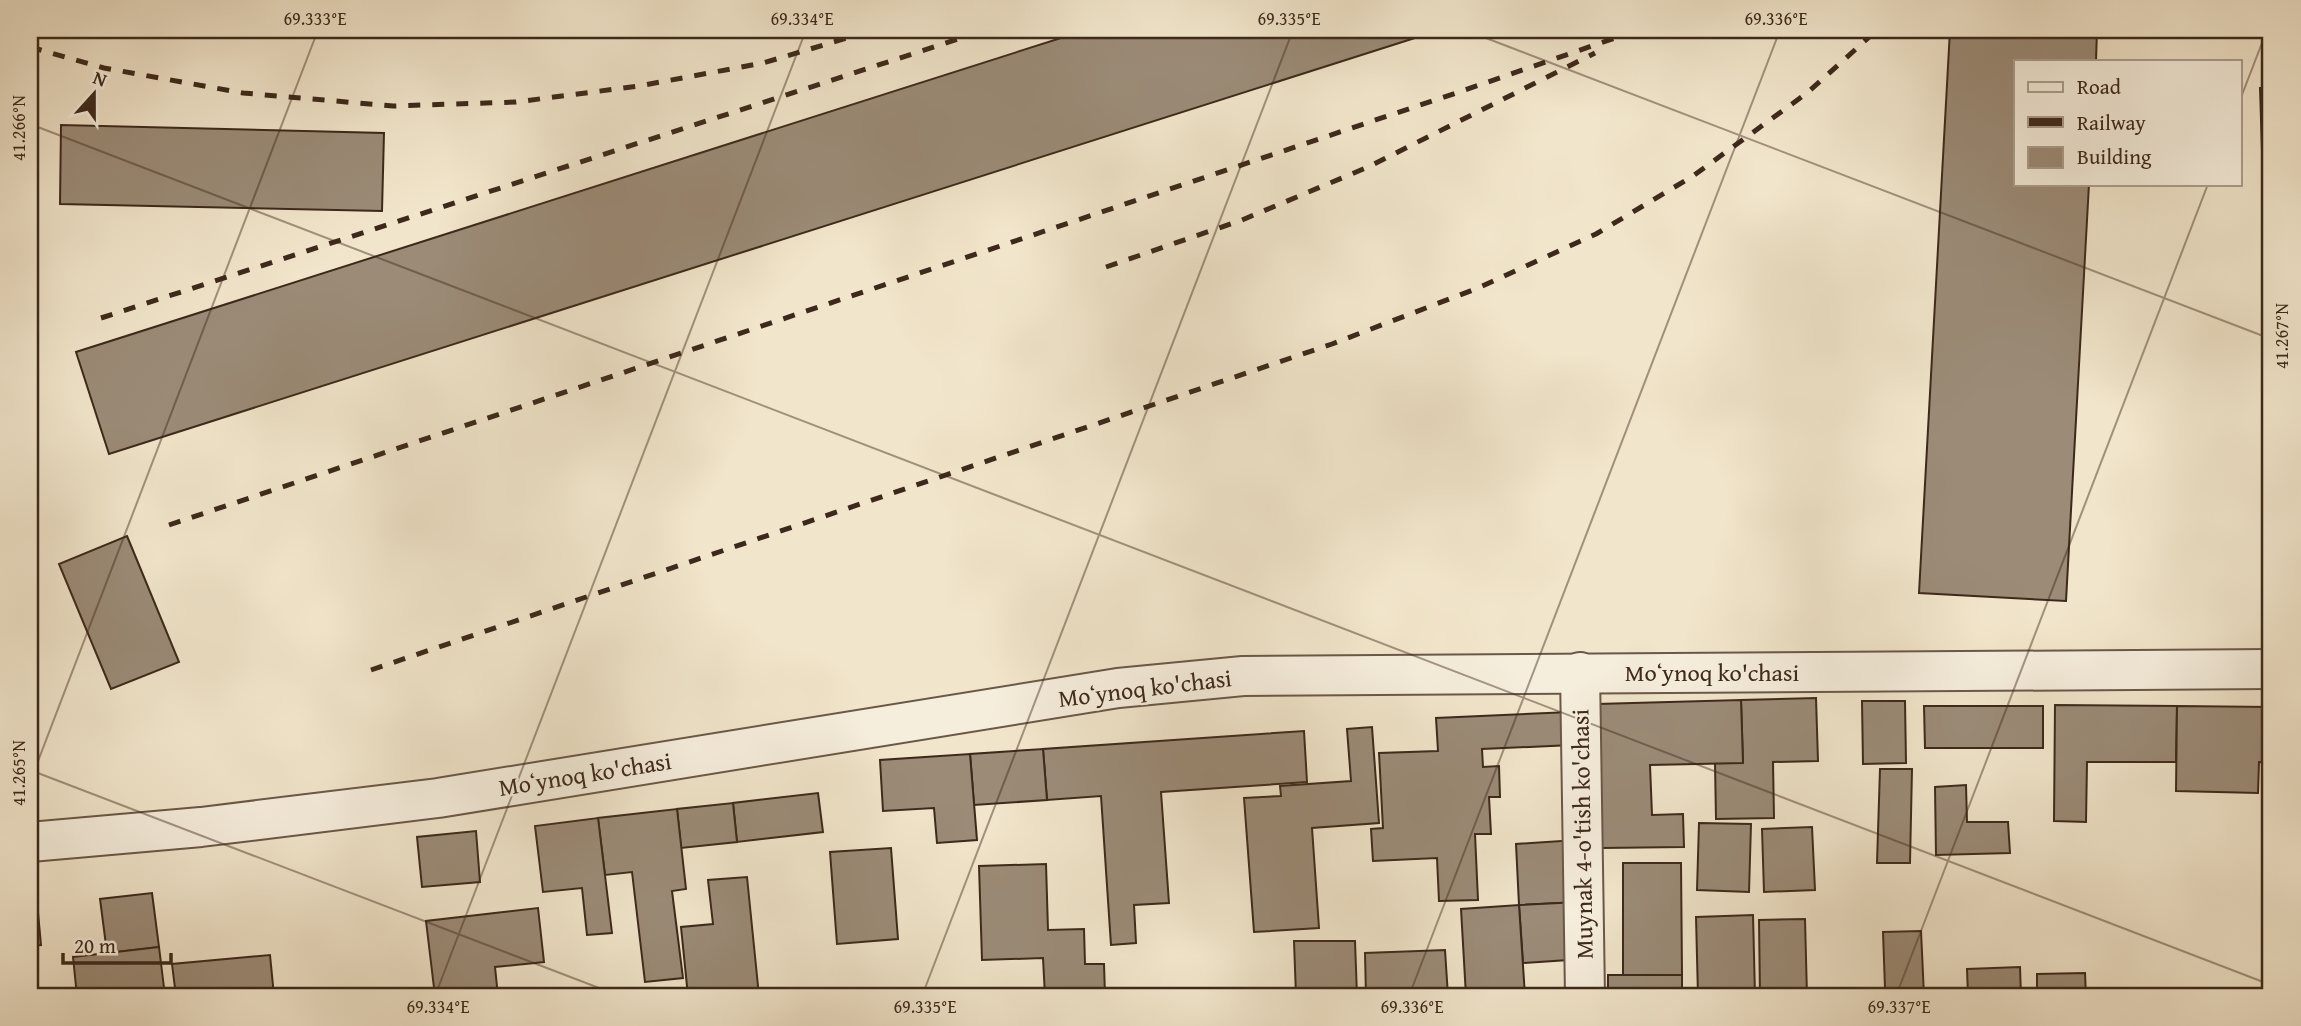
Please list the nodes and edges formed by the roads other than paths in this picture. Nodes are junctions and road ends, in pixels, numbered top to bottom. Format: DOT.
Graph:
graph roads {
  1 [pos="2271,669"];
  2 [pos="1580,672"];
  3 [pos="30,842"];
  4 [pos="1585,996"];
  1 -- 2 [label="street, Moʻynoq ko'chasi"];
  2 -- 3 [label="street, Moʻynoq ko'chasi"];
  2 -- 4 [label="street, Muynak 4-o'tish ko'chasi"];
}
